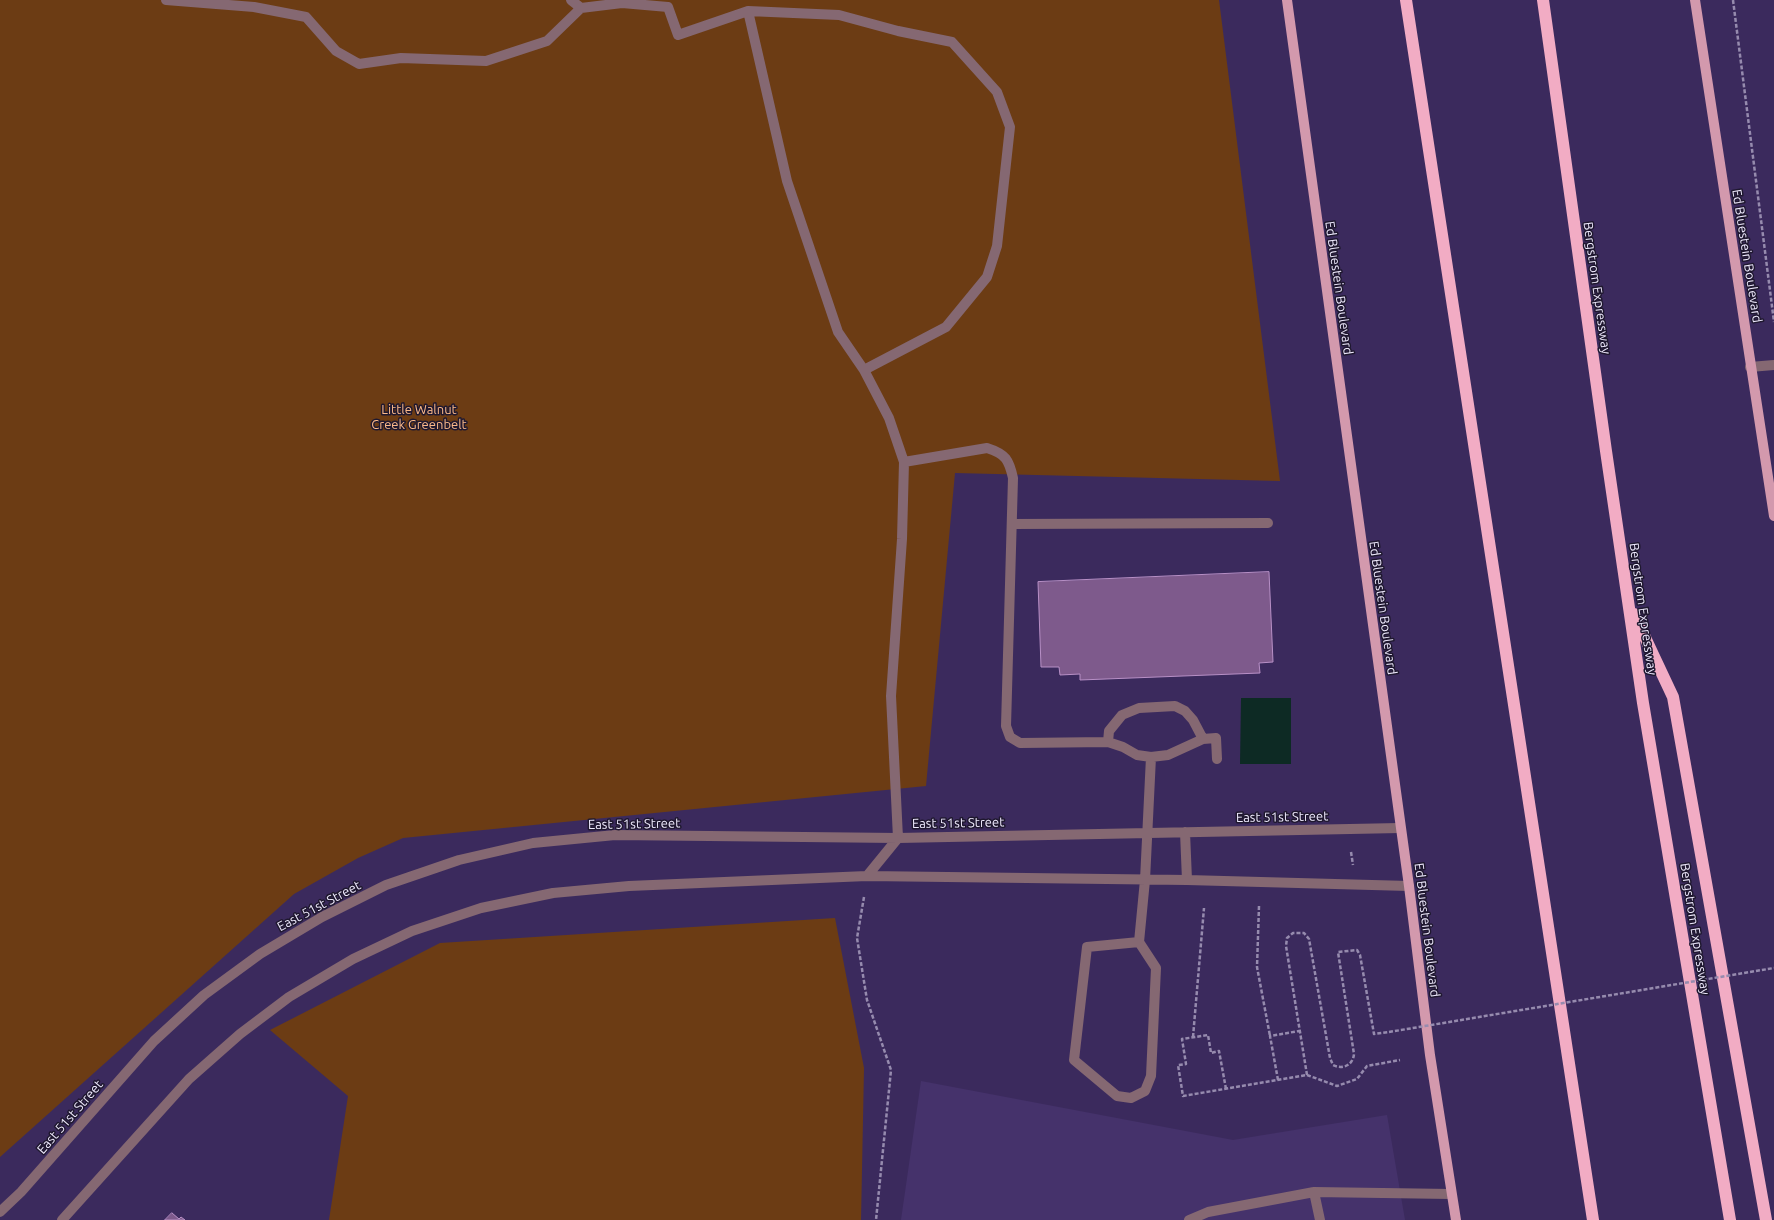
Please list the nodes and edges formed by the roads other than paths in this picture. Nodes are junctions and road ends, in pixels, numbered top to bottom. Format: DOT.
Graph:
graph roads {
  1 [pos="166,0"];
  2 [pos="571,0"];
  3 [pos="1287,0"];
  4 [pos="1406,0"];
  5 [pos="1543,0"];
  6 [pos="1695,0"];
  7 [pos="581,8"];
  8 [pos="748,11"];
  9 [pos="1774,365"];
  10 [pos="1750,367"];
  11 [pos="864,370"];
  12 [pos="904,462"];
  13 [pos="1774,516"];
  14 [pos="1268,523"];
  15 [pos="1012,524"];
  16 [pos="1629,604"];
  17 [pos="1203,739"];
  18 [pos="1108,742"];
  19 [pos="1151,757"];
  20 [pos="1217,759"];
  21 [pos="1400,828"];
  22 [pos="1147,832"];
  23 [pos="1185,832"];
  24 [pos="898,838"];
  25 [pos="867,876"];
  26 [pos="1145,880"];
  27 [pos="1187,880"];
  28 [pos="1409,886"];
  29 [pos="1139,942"];
  30 [pos="1314,1192"];
  31 [pos="1451,1194"];
  32 [pos="0,1212"];
  33 [pos="62,1220"];
  34 [pos="1189,1220"];
  35 [pos="1320,1220"];
  36 [pos="1456,1220"];
  37 [pos="1592,1220"];
  38 [pos="1730,1220"];
  39 [pos="1766,1220"];
  1 -- 7 [label="street"];
  2 -- 7 [label="street"];
  3 -- 21 [label="main road, Ed Bluestein Boulevard"];
  4 -- 37 [label="highway"];
  5 -- 16 [label="highway, Bergstrom Expressway"];
  6 -- 10 [label="main road, Ed Bluestein Boulevard"];
  7 -- 8 [label="street"];
  8 -- 11 [label="street"];
  8 -- 11 [label="street"];
  9 -- 10 [label="street"];
  10 -- 13 [label="main road, Ed Bluestein Boulevard"];
  11 -- 12 [label="street"];
  12 -- 15 [label="street"];
  12 -- 24 [label="street"];
  14 -- 15 [label="street"];
  15 -- 18 [label="street"];
  16 -- 38 [label="highway, Bergstrom Expressway"];
  16 -- 39 [label="highway"];
  17 -- 18 [label="street"];
  17 -- 19 [label="street"];
  17 -- 20 [label="street"];
  18 -- 19 [label="street"];
  19 -- 22 [label="street"];
  21 -- 23 [label="street, East 51st Street"];
  21 -- 28 [label="main road, Ed Bluestein Boulevard"];
  22 -- 23 [label="street, East 51st Street"];
  22 -- 24 [label="street, East 51st Street"];
  22 -- 26 [label="street"];
  23 -- 27 [label="street"];
  24 -- 25 [label="street"];
  24 -- 32 [label="street, East 51st Street"];
  25 -- 26 [label="street"];
  25 -- 33 [label="street"];
  26 -- 27 [label="street"];
  26 -- 29 [label="street"];
  27 -- 28 [label="street"];
  28 -- 31 [label="main road, Ed Bluestein Boulevard"];
  29 -- 29 [label="street"];
  30 -- 31 [label="street"];
  30 -- 34 [label="street"];
  30 -- 35 [label="street"];
  31 -- 36 [label="main road, Ed Bluestein Boulevard"];
}
